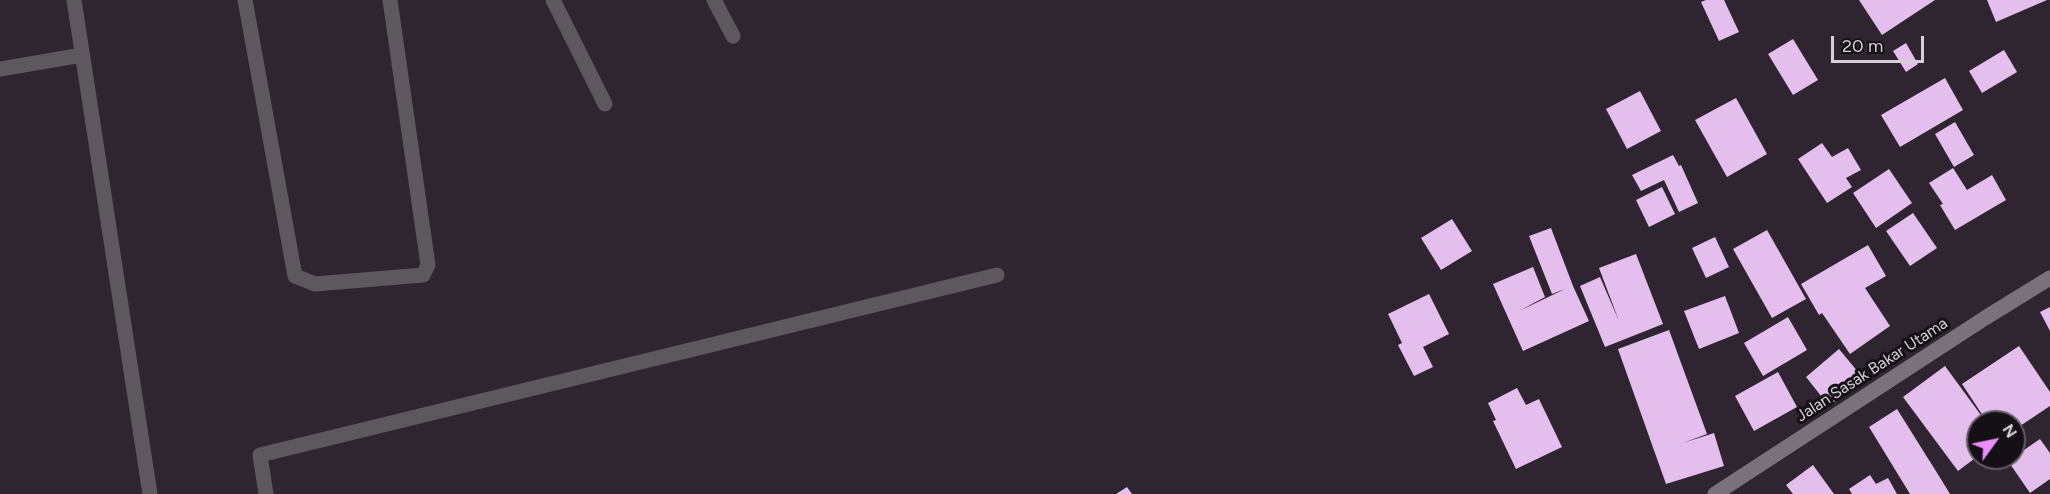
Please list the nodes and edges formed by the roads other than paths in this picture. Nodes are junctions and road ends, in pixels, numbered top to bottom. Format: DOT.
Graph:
graph roads {
  1 [pos="74,0"];
  2 [pos="245,0"];
  3 [pos="390,0"];
  4 [pos="553,0"];
  5 [pos="714,0"];
  6 [pos="733,36"];
  7 [pos="82,55"];
  8 [pos="0,69"];
  9 [pos="605,104"];
  10 [pos="997,275"];
  11 [pos="2050,278"];
  12 [pos="150,494"];
  13 [pos="266,494"];
  14 [pos="1715,494"];
  1 -- 7 [label="street"];
  2 -- 3 [label="street"];
  4 -- 9 [label="street"];
  5 -- 6 [label="street"];
  7 -- 8 [label="street"];
  7 -- 12 [label="street"];
  10 -- 13 [label="street"];
  11 -- 14 [label="main road, Jalan Sasak Bakar Utama"];
}
